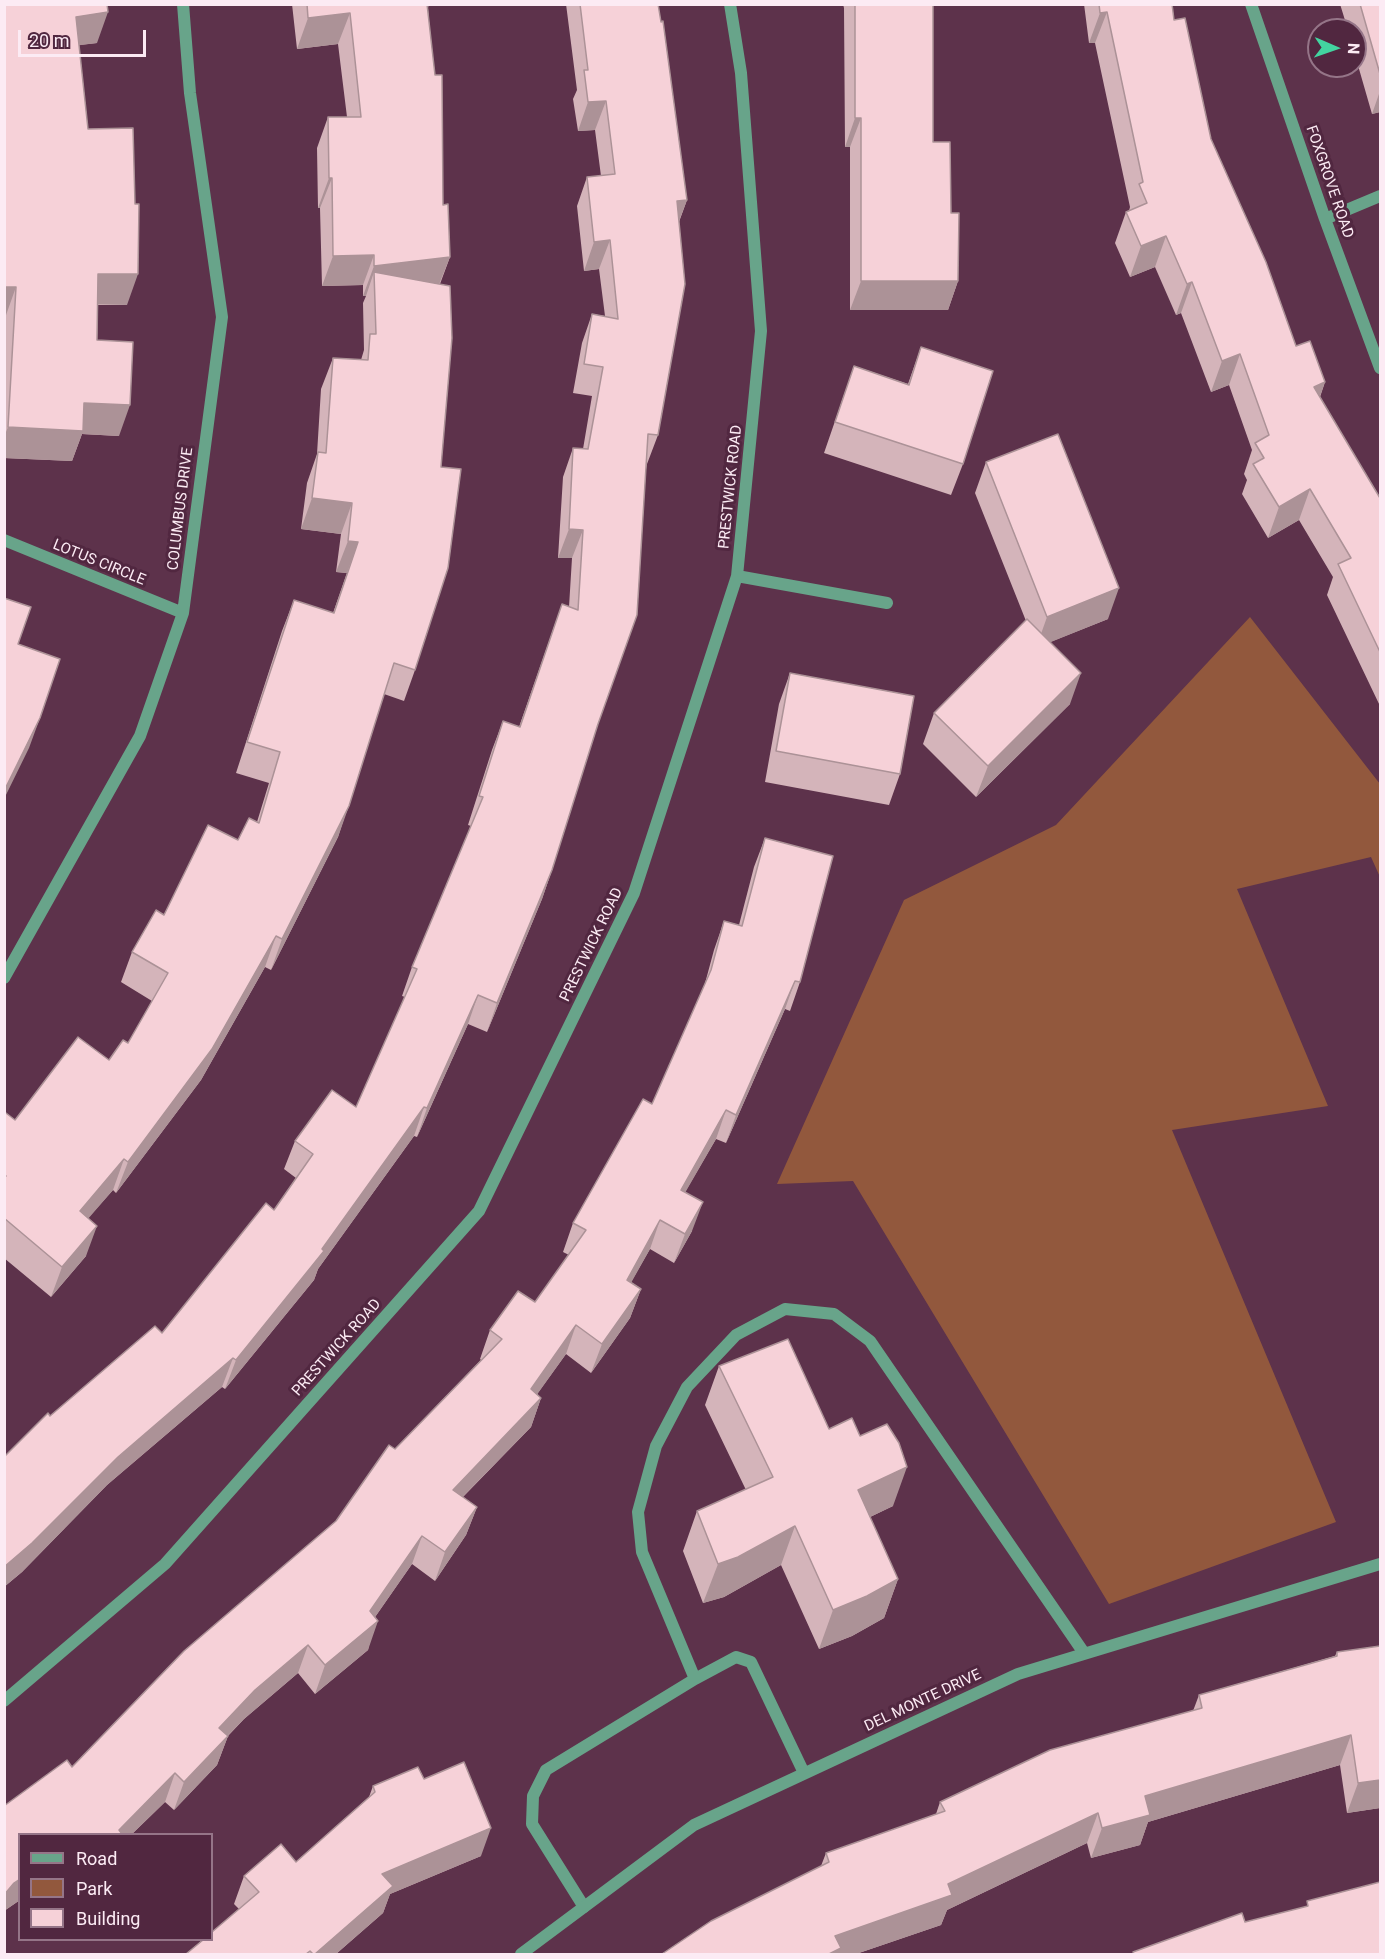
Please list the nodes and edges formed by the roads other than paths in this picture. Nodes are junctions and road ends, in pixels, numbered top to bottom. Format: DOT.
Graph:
graph roads {
  1 [pos="183,4"];
  2 [pos="730,4"];
  3 [pos="1251,4"];
  4 [pos="1380,196"];
  5 [pos="1325,219"];
  6 [pos="1380,368"];
  7 [pos="4,540"];
  8 [pos="737,576"];
  9 [pos="887,603"];
  10 [pos="183,613"];
  11 [pos="4,978"];
  12 [pos="1380,1564"];
  13 [pos="1084,1653"];
  14 [pos="695,1680"];
  15 [pos="4,1701"];
  16 [pos="804,1773"];
  17 [pos="584,1907"];
  18 [pos="521,1954"];
  1 -- 10 [label="street, COLUMBUS DRIVE"];
  2 -- 8 [label="street, PRESTWICK ROAD"];
  3 -- 5 [label="street, FOXGROVE ROAD"];
  4 -- 5 [label="street"];
  5 -- 6 [label="street, FOXGROVE ROAD"];
  7 -- 10 [label="street, LOTUS CIRCLE"];
  8 -- 9 [label="street"];
  8 -- 15 [label="street, PRESTWICK ROAD"];
  10 -- 11 [label="street, COLUMBUS DRIVE"];
  12 -- 13 [label="street, DEL MONTE DRIVE"];
  13 -- 14 [label="street"];
  13 -- 16 [label="street, DEL MONTE DRIVE"];
  14 -- 16 [label="street"];
  14 -- 17 [label="street"];
  16 -- 17 [label="street, DEL MONTE DRIVE"];
  17 -- 18 [label="street, DEL MONTE DRIVE"];
}
